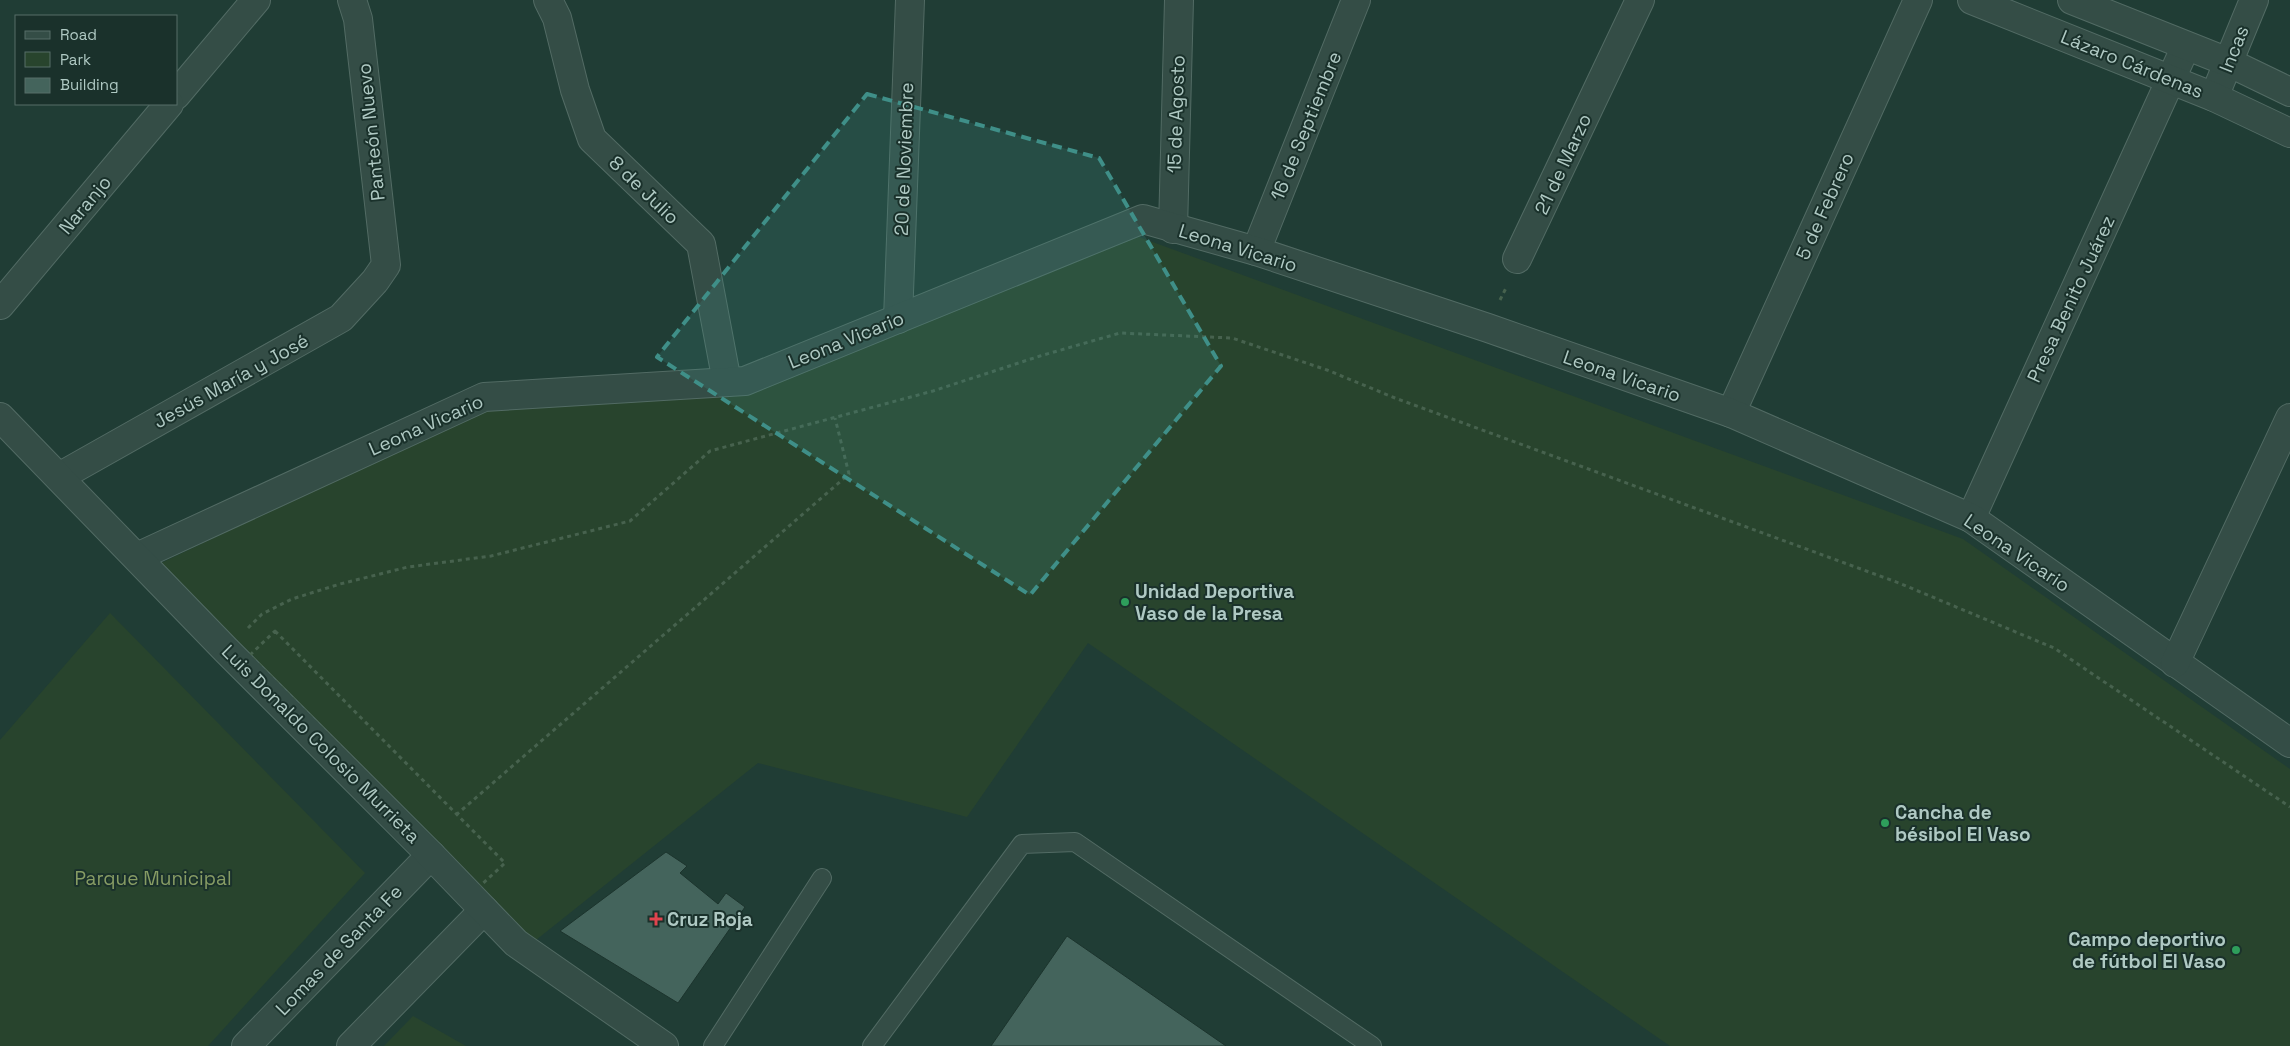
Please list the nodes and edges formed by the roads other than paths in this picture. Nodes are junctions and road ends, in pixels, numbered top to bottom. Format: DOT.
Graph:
graph roads {
  1 [pos="256,0"];
  2 [pos="352,0"];
  3 [pos="548,0"];
  4 [pos="910,0"];
  5 [pos="1179,0"];
  6 [pos="1356,0"];
  7 [pos="1640,0"];
  8 [pos="1918,0"];
  9 [pos="1972,0"];
  10 [pos="2072,0"];
  11 [pos="2254,0"];
  12 [pos="2186,46"];
  13 [pos="2228,62"];
  14 [pos="2171,80"];
  15 [pos="2290,92"];
  16 [pos="178,93"];
  17 [pos="2214,97"];
  18 [pos="168,105"];
  19 [pos="2290,134"];
  20 [pos="1173,228"];
  21 [pos="1256,252"];
  22 [pos="1517,259"];
  23 [pos="386,265"];
  24 [pos="0,305"];
  25 [pos="898,319"];
  26 [pos="727,382"];
  27 [pos="1731,413"];
  28 [pos="0,417"];
  29 [pos="2290,418"];
  30 [pos="59,477"];
  31 [pos="1971,518"];
  32 [pos="137,557"];
  33 [pos="2175,663"];
  34 [pos="2290,743"];
  35 [pos="431,855"];
  36 [pos="822,878"];
  37 [pos="484,910"];
  38 [pos="246,1046"];
  39 [pos="351,1046"];
  40 [pos="664,1046"];
  41 [pos="713,1046"];
  42 [pos="872,1046"];
  43 [pos="1372,1046"];
  1 -- 16 [label="street"];
  2 -- 23 [label="street, Panteón Nuevo"];
  3 -- 26 [label="street, 8 de Julio"];
  4 -- 25 [label="street, 20 de Noviembre"];
  5 -- 20 [label="street, 15 de Agosto"];
  6 -- 21 [label="street, 16 de Septiembre"];
  7 -- 22 [label="street, 21 de Marzo"];
  8 -- 27 [label="street, 5 de Febrero"];
  9 -- 14 [label="street, Lázaro Cárdenas"];
  10 -- 12 [label="street, Lázaro Cárdenas"];
  11 -- 13 [label="street, Incas"];
  12 -- 13 [label="street, Lázaro Cárdenas"];
  12 -- 14 [label="street, Presa Benito Juárez"];
  13 -- 15 [label="street, Lázaro Cárdenas"];
  13 -- 17 [label="street, Incas"];
  14 -- 17 [label="street, Lázaro Cárdenas"];
  14 -- 31 [label="street, Presa Benito Juárez"];
  17 -- 19 [label="street, Lázaro Cárdenas"];
  18 -- 24 [label="street, Naranjo"];
  20 -- 21 [label="street, Leona Vicario"];
  20 -- 25 [label="street, Leona Vicario"];
  21 -- 27 [label="street, Leona Vicario"];
  23 -- 30 [label="street, Jesús María y José"];
  25 -- 26 [label="street, Leona Vicario"];
  26 -- 32 [label="street, Leona Vicario"];
  27 -- 31 [label="street, Leona Vicario"];
  28 -- 30 [label="street, Luis Donaldo Colosio Murrieta"];
  29 -- 33 [label="street"];
  30 -- 32 [label="street, Luis Donaldo Colosio Murrieta"];
  31 -- 33 [label="street, Leona Vicario"];
  32 -- 35 [label="street, Luis Donaldo Colosio Murrieta"];
  33 -- 34 [label="street, Leona Vicario"];
  35 -- 37 [label="street, Luis Donaldo Colosio Murrieta"];
  35 -- 38 [label="street, Lomas de Santa Fe"];
  36 -- 41 [label="lane"];
  37 -- 39 [label="street"];
  37 -- 40 [label="street, Luis Donaldo Colosio Murrieta"];
  42 -- 43 [label="lane"];
}
